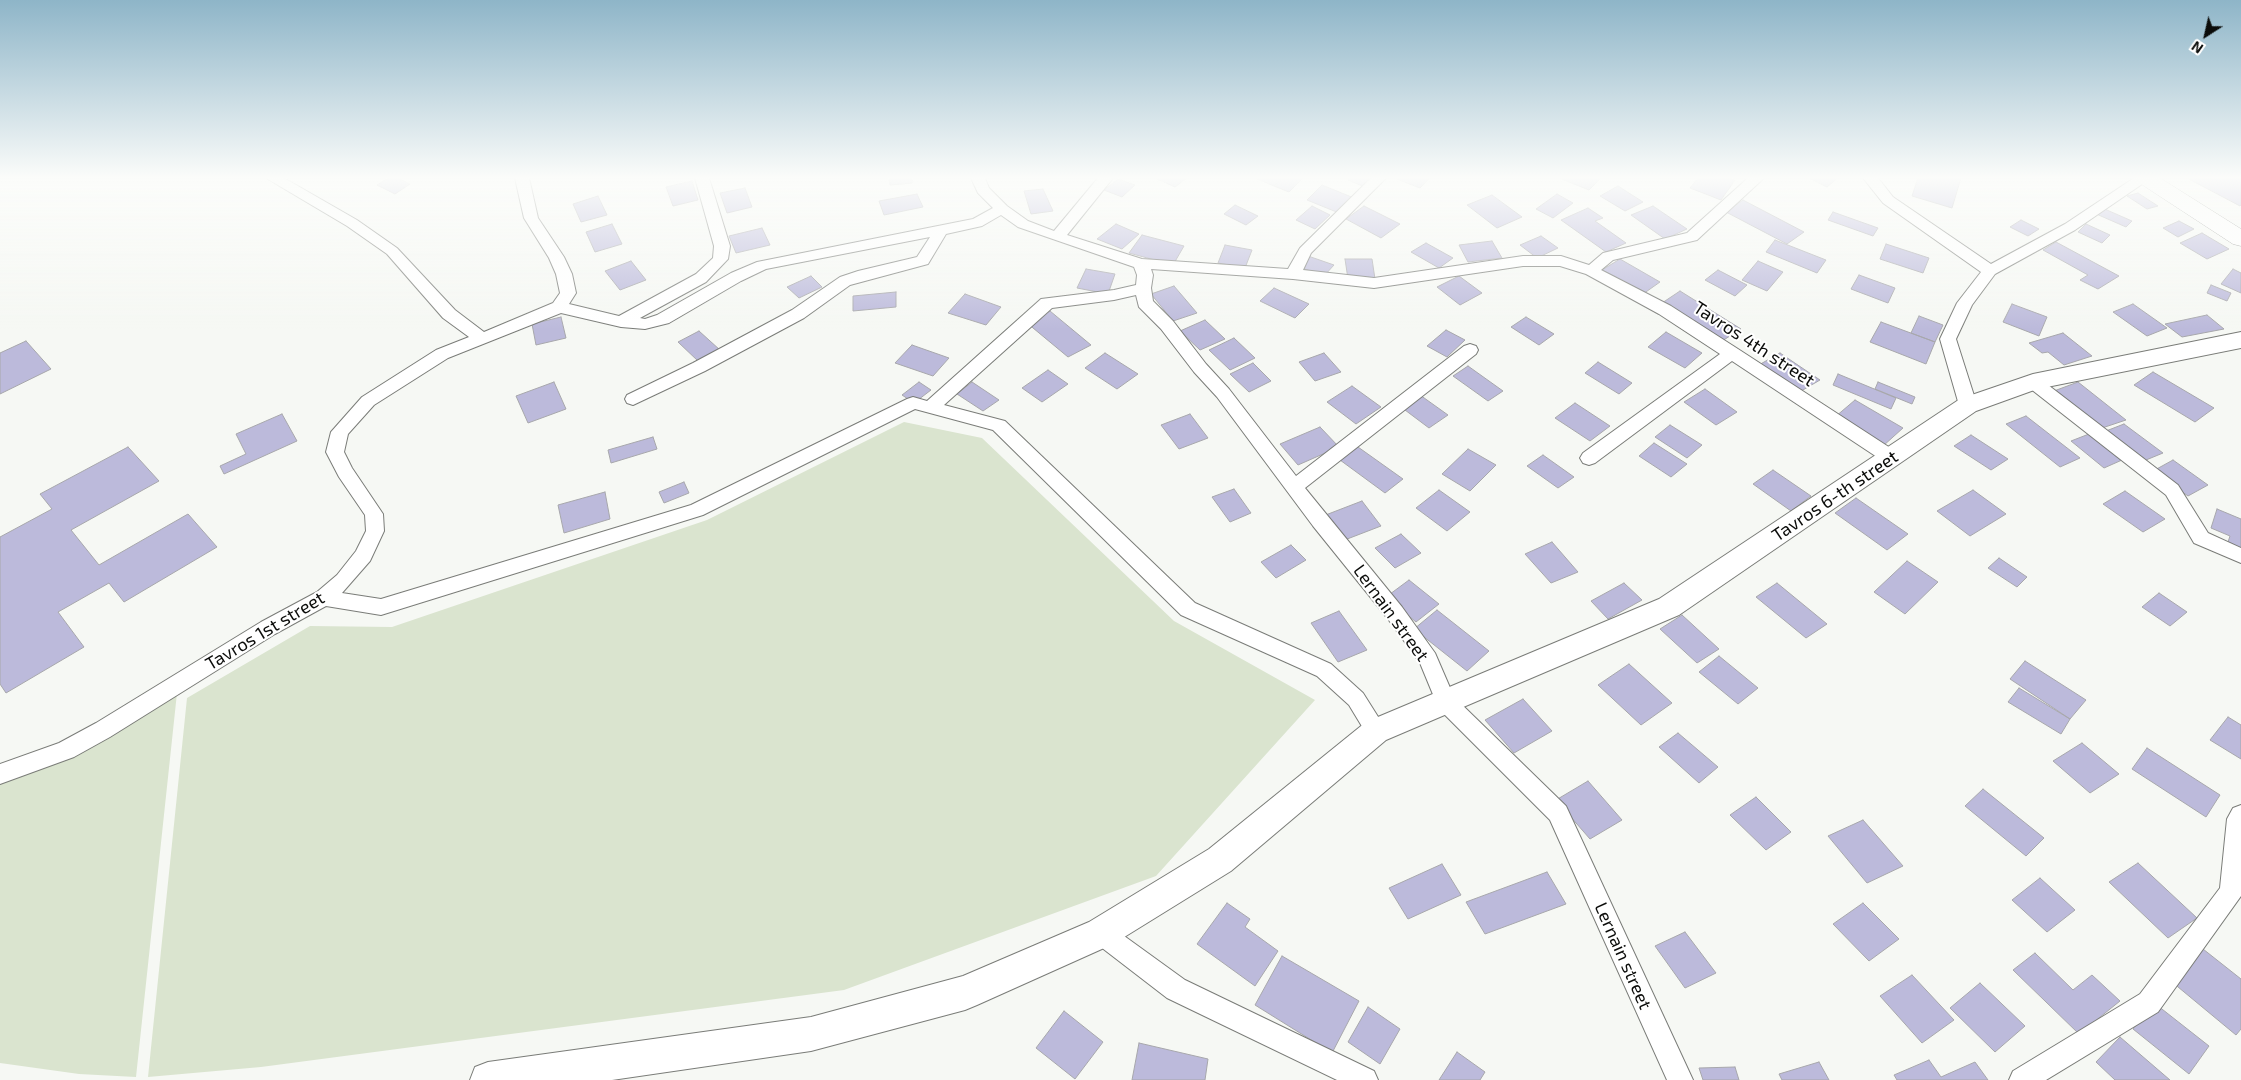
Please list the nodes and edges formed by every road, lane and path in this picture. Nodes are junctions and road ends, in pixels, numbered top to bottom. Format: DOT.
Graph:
graph roads {
  1 [pos="360,228"];
  2 [pos="537,228"];
  3 [pos="717,228"];
  4 [pos="951,228"];
  5 [pos="1034,228"];
  6 [pos="1063,228"];
  7 [pos="1328,228"];
  8 [pos="1701,228"];
  9 [pos="1929,228"];
  10 [pos="2067,228"];
  11 [pos="2224,228"];
  12 [pos="942,230"];
  13 [pos="1056,237"];
  14 [pos="2241,239"];
  15 [pos="1141,264"];
  16 [pos="1591,270"];
  17 [pos="1990,271"];
  18 [pos="1293,274"];
  19 [pos="1143,288"];
  20 [pos="559,307"];
  21 [pos="620,322"];
  22 [pos="482,339"];
  23 [pos="2241,340"];
  24 [pos="1470,350"];
  25 [pos="1732,353"];
  26 [pos="2033,382"];
  27 [pos="633,399"];
  28 [pos="1968,406"];
  29 [pos="931,407"];
  30 [pos="1589,458"];
  31 [pos="1892,458"];
  32 [pos="1295,486"];
  33 [pos="2241,556"];
  34 [pos="324,598"];
  35 [pos="1446,703"];
  36 [pos="1376,731"];
  37 [pos="0,774"];
  38 [pos="2241,815"];
  39 [pos="1100,933"];
  40 [pos="488,1080"];
  41 [pos="1365,1080"];
  42 [pos="1680,1080"];
  43 [pos="2022,1080"];
  1 -- 22 [label="street"];
  2 -- 20 [label="street"];
  3 -- 21 [label="street"];
  4 -- 12 [label="street"];
  5 -- 13 [label="street, Tavros 4th street"];
  6 -- 13 [label="street"];
  7 -- 18 [label="street"];
  8 -- 16 [label="street"];
  9 -- 17 [label="street"];
  10 -- 17 [label="street"];
  11 -- 14 [label="highway"];
  12 -- 21 [label="street"];
  12 -- 27 [label="street"];
  13 -- 15 [label="street, Tavros 4th street"];
  15 -- 18 [label="street, Tavros 4th street"];
  15 -- 19 [label="street, Lernain street"];
  16 -- 18 [label="street, Tavros 4th street"];
  16 -- 25 [label="street, Tavros 4th street"];
  17 -- 28 [label="street"];
  19 -- 29 [label="street"];
  19 -- 32 [label="street, Lernain street"];
  20 -- 21 [label="street"];
  20 -- 22 [label="street, Tavros 1st street"];
  22 -- 34 [label="street, Tavros 1st street"];
  23 -- 26 [label="street, Tavros 6-th street"];
  24 -- 32 [label="street"];
  25 -- 30 [label="street"];
  25 -- 31 [label="street, Tavros 4th street"];
  26 -- 28 [label="street, Tavros 6-th street"];
  26 -- 33 [label="street"];
  28 -- 31 [label="street, Tavros 6-th street"];
  29 -- 34 [label="street"];
  29 -- 36 [label="street"];
  31 -- 35 [label="street, Tavros 6-th street"];
  32 -- 35 [label="street, Lernain street"];
  34 -- 37 [label="street, Tavros 1st street"];
  35 -- 36 [label="street, Tavros 6-th street"];
  35 -- 42 [label="street, Lernain street"];
  36 -- 39 [label="street, Tavros 6-th street"];
  38 -- 43 [label="street"];
  39 -- 40 [label="street, Tavros 6-th street"];
  39 -- 41 [label="street"];
}
